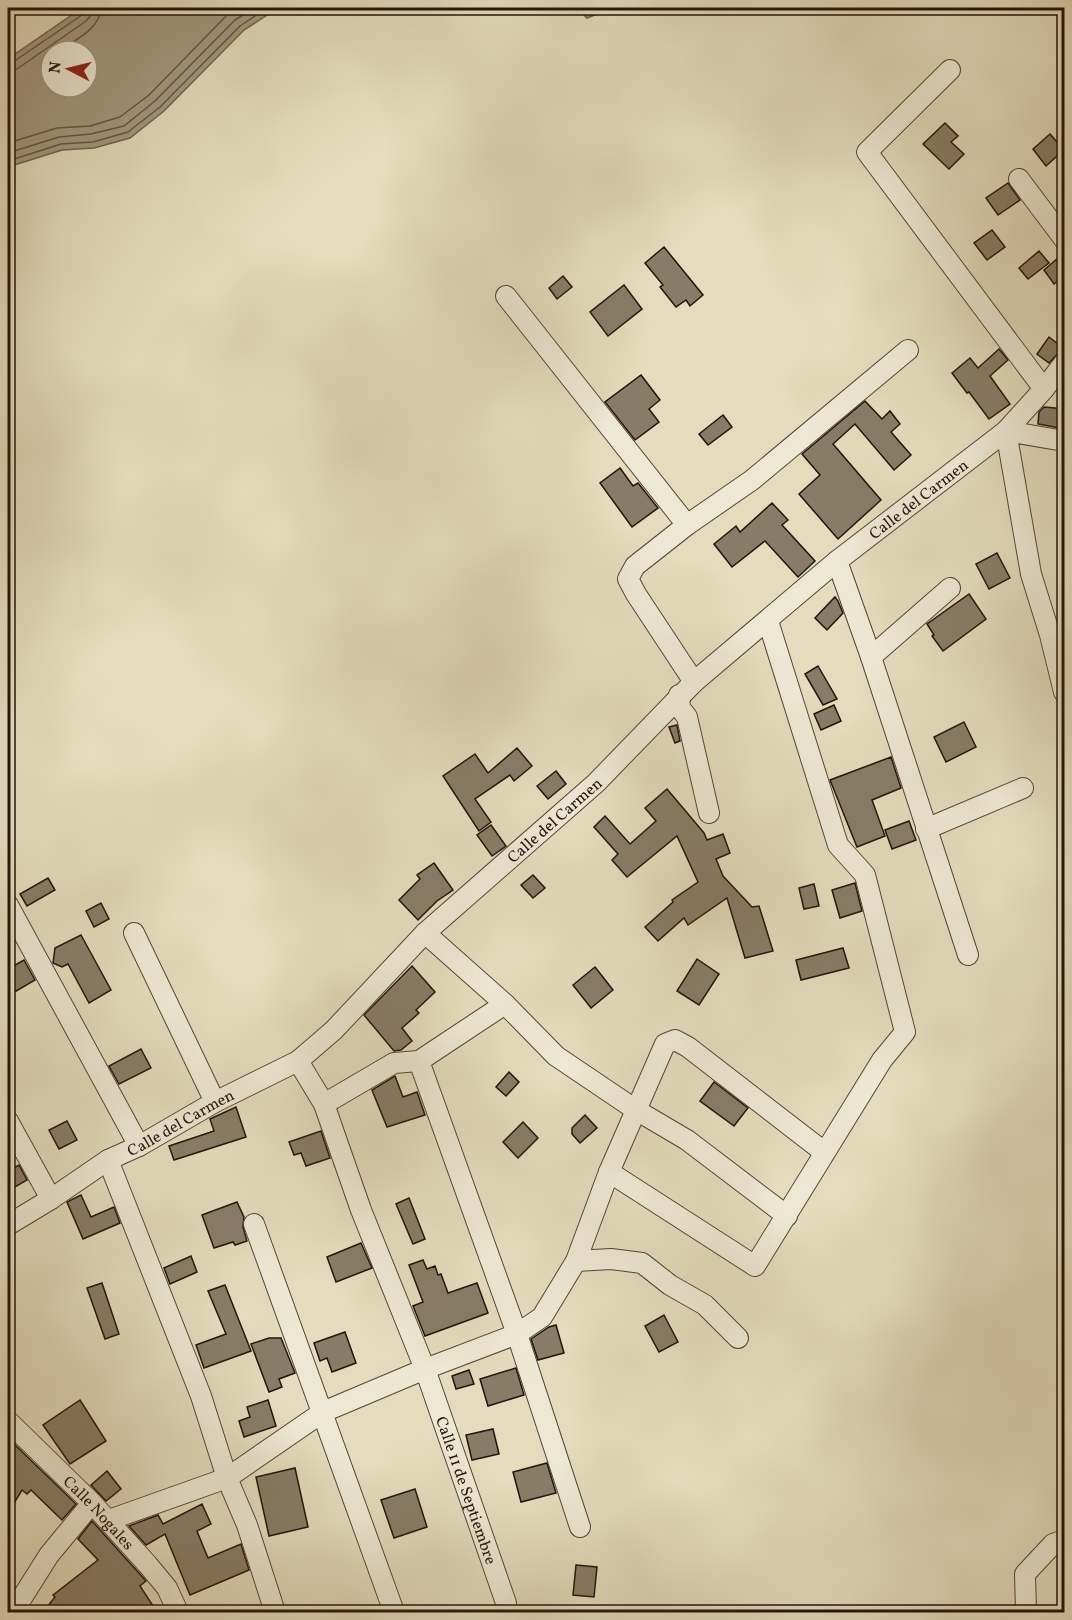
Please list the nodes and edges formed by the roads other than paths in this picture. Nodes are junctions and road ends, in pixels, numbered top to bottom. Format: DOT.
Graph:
graph roads {
  1 [pos="950,69"];
  2 [pos="1019,179"];
  3 [pos="1065,239"];
  4 [pos="506,296"];
  5 [pos="908,350"];
  6 [pos="1065,363"];
  7 [pos="1044,389"];
  8 [pos="1006,431"];
  9 [pos="1065,441"];
  10 [pos="687,525"];
  11 [pos="837,561"];
  12 [pos="951,588"];
  13 [pos="768,621"];
  14 [pos="871,657"];
  15 [pos="687,689"];
  16 [pos="1065,692"];
  17 [pos="1023,788"];
  18 [pos="709,813"];
  19 [pos="926,829"];
  20 [pos="8,905"];
  21 [pos="134,933"];
  22 [pos="425,933"];
  23 [pos="968,956"];
  24 [pos="505,1004"];
  25 [pos="298,1061"];
  26 [pos="419,1061"];
  27 [pos="216,1102"];
  28 [pos="324,1104"];
  29 [pos="636,1110"];
  30 [pos="8,1121"];
  31 [pos="139,1146"];
  32 [pos="825,1152"];
  33 [pos="108,1160"];
  34 [pos="609,1172"];
  35 [pos="51,1199"];
  36 [pos="787,1216"];
  37 [pos="254,1224"];
  38 [pos="8,1225"];
  39 [pos="576,1261"];
  40 [pos="517,1334"];
  41 [pos="738,1338"];
  42 [pos="425,1369"];
  43 [pos="323,1412"];
  44 [pos="8,1420"];
  45 [pos="227,1478"];
  46 [pos="92,1503"];
  47 [pos="109,1521"];
  48 [pos="580,1527"];
  49 [pos="1065,1540"];
  50 [pos="13,1612"];
  51 [pos="178,1612"];
  52 [pos="274,1612"];
  53 [pos="394,1612"];
  54 [pos="505,1612"];
  55 [pos="1026,1612"];
  1 -- 7 [label="street"];
  2 -- 3 [label="street"];
  4 -- 10 [label="street"];
  5 -- 10 [label="street"];
  6 -- 7 [label="street, Calle del Carmen"];
  7 -- 8 [label="street, Calle del Carmen"];
  8 -- 9 [label="street"];
  8 -- 11 [label="street, Calle del Carmen"];
  8 -- 16 [label="street"];
  10 -- 15 [label="street"];
  11 -- 13 [label="street, Calle del Carmen"];
  11 -- 14 [label="street"];
  12 -- 14 [label="street"];
  13 -- 15 [label="street, Calle del Carmen"];
  13 -- 32 [label="street"];
  14 -- 19 [label="street"];
  15 -- 18 [label="street"];
  15 -- 22 [label="street, Calle del Carmen"];
  17 -- 19 [label="street"];
  19 -- 23 [label="street"];
  20 -- 31 [label="street"];
  21 -- 27 [label="street"];
  22 -- 24 [label="street"];
  22 -- 25 [label="street, Calle del Carmen"];
  24 -- 26 [label="street"];
  24 -- 29 [label="street"];
  25 -- 27 [label="street, Calle del Carmen"];
  25 -- 28 [label="street, Calle 11 de Septiembre"];
  26 -- 28 [label="street"];
  26 -- 40 [label="street"];
  27 -- 31 [label="street, Calle del Carmen"];
  28 -- 42 [label="street, Calle 11 de Septiembre"];
  29 -- 32 [label="street"];
  29 -- 34 [label="street"];
  29 -- 36 [label="street"];
  30 -- 35 [label="street"];
  31 -- 33 [label="street, Calle del Carmen"];
  32 -- 36 [label="street"];
  33 -- 35 [label="street, Calle del Carmen"];
  33 -- 45 [label="street"];
  34 -- 36 [label="street"];
  34 -- 39 [label="street"];
  35 -- 38 [label="street, Calle del Carmen"];
  37 -- 43 [label="street"];
  39 -- 40 [label="street"];
  39 -- 41 [label="street"];
  40 -- 42 [label="street"];
  40 -- 48 [label="street"];
  42 -- 43 [label="street"];
  42 -- 54 [label="street, Calle 11 de Septiembre"];
  43 -- 45 [label="street"];
  43 -- 53 [label="street"];
  44 -- 46 [label="street, Calle Nogales"];
  45 -- 47 [label="street"];
  45 -- 52 [label="street"];
  46 -- 47 [label="street, Calle Nogales"];
  46 -- 50 [label="street"];
  47 -- 51 [label="street, Calle Nogales"];
  49 -- 55 [label="street"];
}
